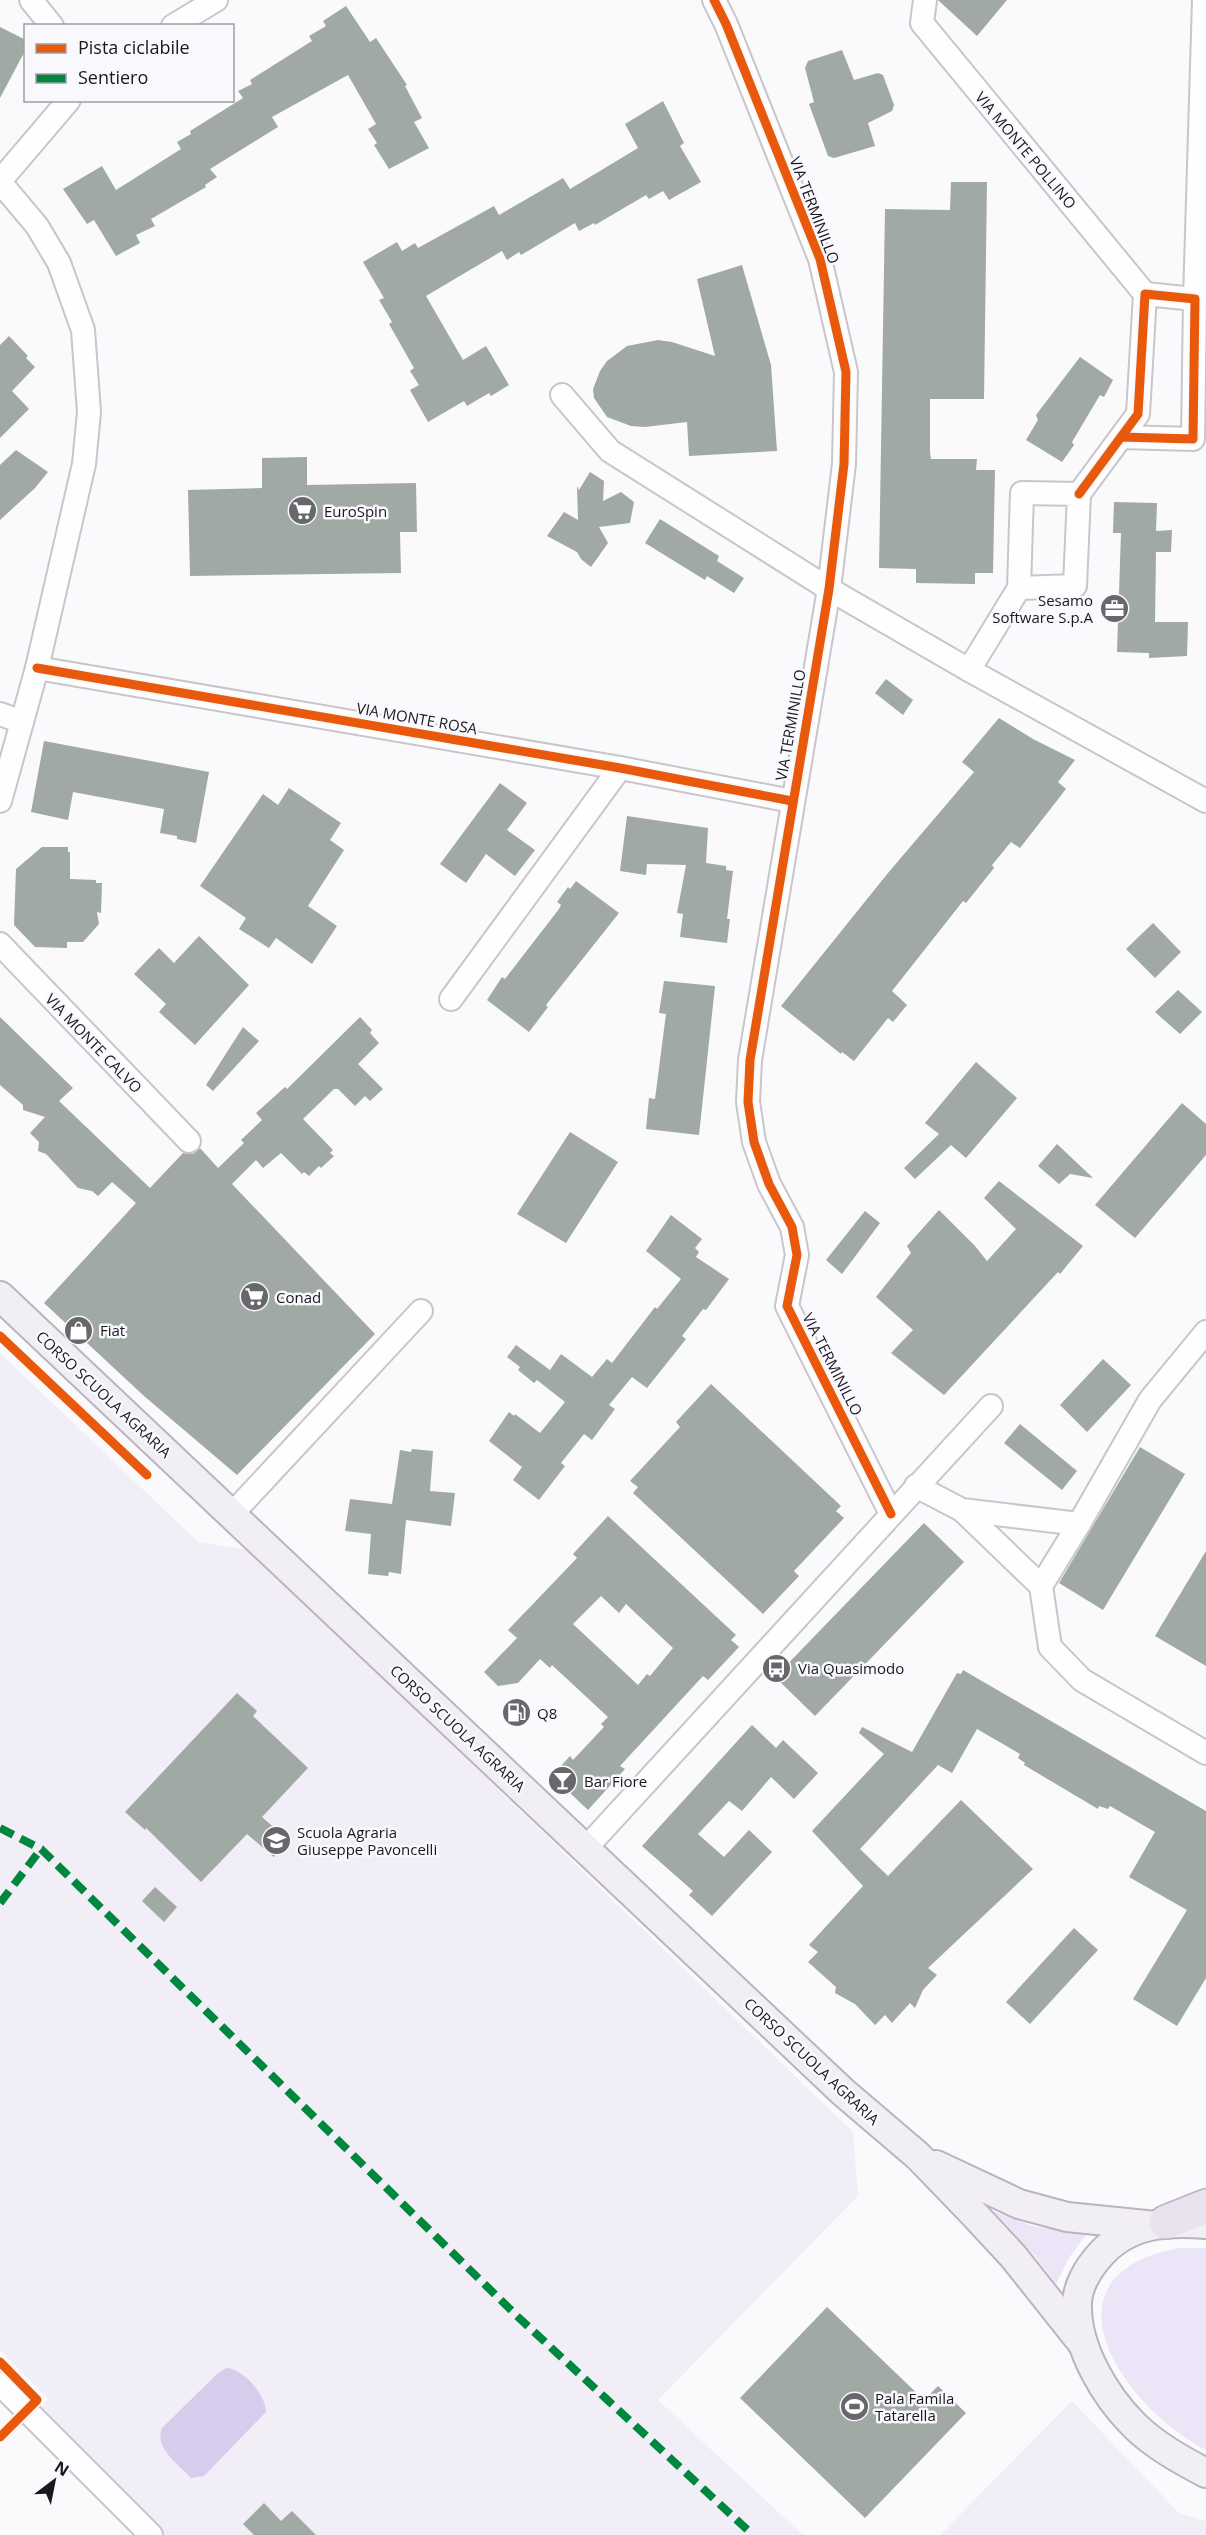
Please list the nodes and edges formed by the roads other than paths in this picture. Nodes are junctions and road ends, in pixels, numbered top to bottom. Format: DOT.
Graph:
graph roads {
  1 [pos="31,0"];
  2 [pos="216,0"];
  3 [pos="714,0"];
  4 [pos="925,0"];
  5 [pos="1204,0"];
  6 [pos="50,24"];
  7 [pos="176,24"];
  8 [pos="67,102"];
  9 [pos="0,182"];
  10 [pos="1145,294"];
  11 [pos="1195,299"];
  12 [pos="562,395"];
  13 [pos="1121,437"];
  14 [pos="1079,494"];
  15 [pos="1019,588"];
  16 [pos="829,590"];
  17 [pos="37,669"];
  18 [pos="969,670"];
  19 [pos="0,714"];
  20 [pos="21,722"];
  21 [pos="620,768"];
  22 [pos="0,801"];
  23 [pos="792,801"];
  24 [pos="1206,801"];
  25 [pos="0,944"];
  26 [pos="451,999"];
  27 [pos="189,1141"];
  28 [pos="0,1296"];
  29 [pos="421,1311"];
  30 [pos="1206,1332"];
  31 [pos="991,1406"];
  32 [pos="916,1486"];
  33 [pos="962,1510"];
  34 [pos="232,1514"];
  35 [pos="891,1514"];
  36 [pos="1078,1524"];
  37 [pos="1041,1586"];
  38 [pos="1206,1753"];
  39 [pos="586,1848"];
  40 [pos="918,2156"];
  41 [pos="1206,2206"];
  42 [pos="1157,2224"];
  43 [pos="1206,2224"];
  44 [pos="1083,2344"];
  45 [pos="0,2384"];
  46 [pos="1206,2474"];
  47 [pos="152,2535"];
  1 -- 6 [label="street"];
  2 -- 7 [label="street"];
  3 -- 16 [label="street, VIA TERMINILLO"];
  4 -- 10 [label="street, VIA MONTE POLLINO"];
  5 -- 11 [label="street"];
  8 -- 9 [label="street"];
  9 -- 17 [label="street"];
  10 -- 11 [label="street"];
  10 -- 13 [label="street"];
  11 -- 13 [label="street"];
  12 -- 16 [label="street"];
  13 -- 14 [label="street"];
  14 -- 15 [label="street"];
  14 -- 15 [label="street"];
  15 -- 18 [label="street"];
  16 -- 18 [label="street"];
  16 -- 23 [label="street, VIA TERMINILLO"];
  17 -- 20 [label="street"];
  17 -- 21 [label="street, VIA MONTE ROSA"];
  18 -- 24 [label="street"];
  19 -- 20 [label="street"];
  20 -- 22 [label="street"];
  21 -- 23 [label="street, VIA MONTE ROSA"];
  21 -- 26 [label="street"];
  23 -- 35 [label="street, VIA TERMINILLO"];
  25 -- 27 [label="street, VIA MONTE CALVO"];
  28 -- 34 [label="main road, CORSO SCUOLA AGRARIA"];
  29 -- 34 [label="street"];
  30 -- 36 [label="street"];
  31 -- 32 [label="street"];
  32 -- 33 [label="street"];
  32 -- 35 [label="street"];
  33 -- 36 [label="street"];
  33 -- 37 [label="street"];
  34 -- 39 [label="main road, CORSO SCUOLA AGRARIA"];
  35 -- 39 [label="street"];
  36 -- 37 [label="street"];
  37 -- 38 [label="street"];
  39 -- 40 [label="main road, CORSO SCUOLA AGRARIA"];
  40 -- 42 [label="main road"];
  40 -- 44 [label="main road"];
  41 -- 42 [label="highway"];
  42 -- 43 [label="main road"];
  42 -- 44 [label="main road"];
  44 -- 46 [label="main road"];
  45 -- 47 [label="street"];
}
